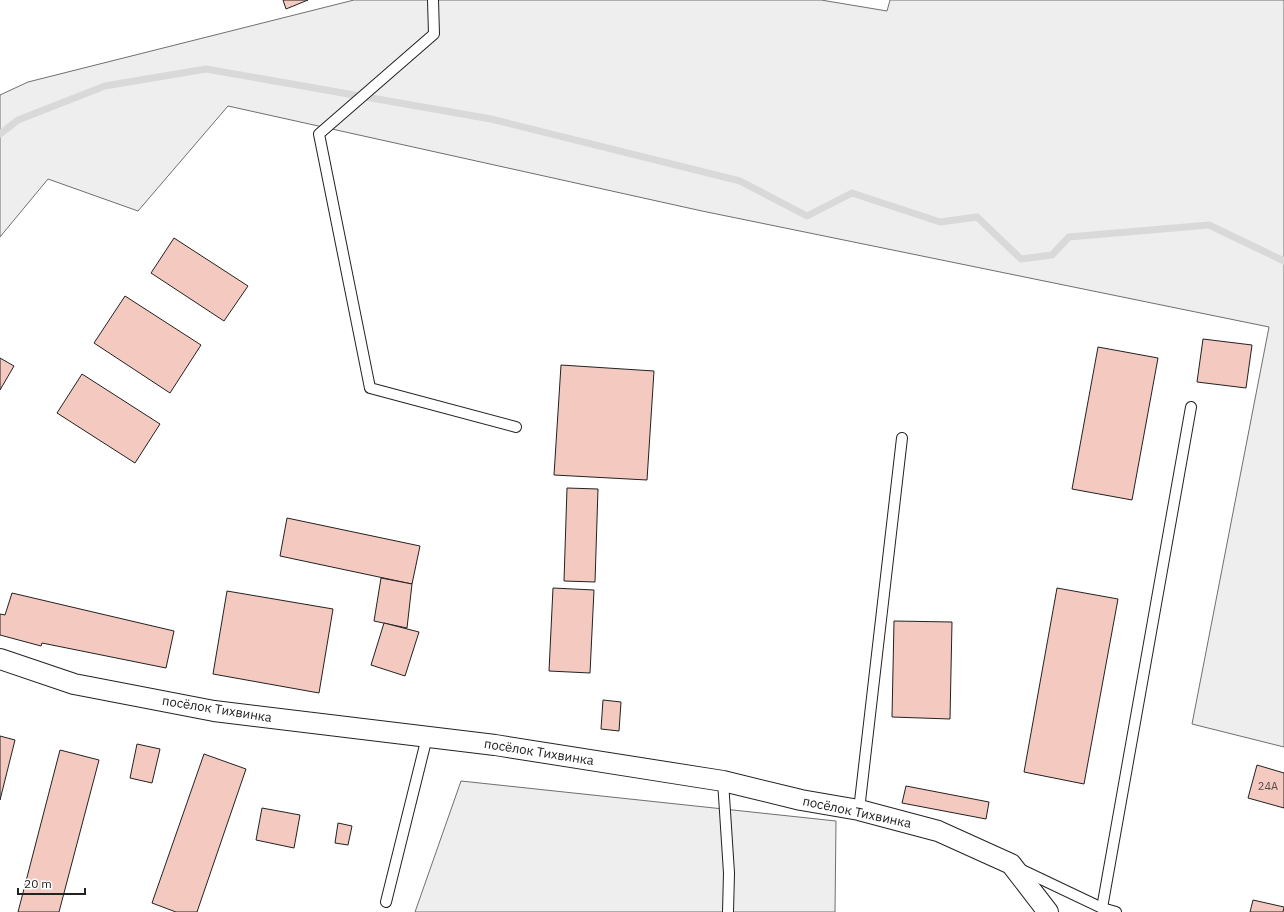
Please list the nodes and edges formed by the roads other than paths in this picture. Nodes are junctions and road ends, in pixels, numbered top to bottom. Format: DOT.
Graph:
graph roads {
  1 [pos="433,0"];
  2 [pos="1191,407"];
  3 [pos="516,428"];
  4 [pos="902,438"];
  5 [pos="0,659"];
  6 [pos="427,737"];
  7 [pos="723,781"];
  8 [pos="859,810"];
  9 [pos="1010,864"];
  10 [pos="386,902"];
  11 [pos="1102,908"];
  12 [pos="728,912"];
  13 [pos="1048,912"];
  14 [pos="1116,912"];
  1 -- 3 [label="lane"];
  2 -- 11 [label="lane"];
  4 -- 8 [label="lane"];
  5 -- 6 [label="street, посёлок Тихвинка"];
  6 -- 7 [label="street, посёлок Тихвинка"];
  6 -- 10 [label="lane"];
  7 -- 8 [label="street, посёлок Тихвинка"];
  7 -- 12 [label="lane"];
  8 -- 9 [label="street, посёлок Тихвинка"];
  9 -- 11 [label="lane"];
  9 -- 13 [label="street, посёлок Тихвинка"];
  11 -- 14 [label="lane"];
}
